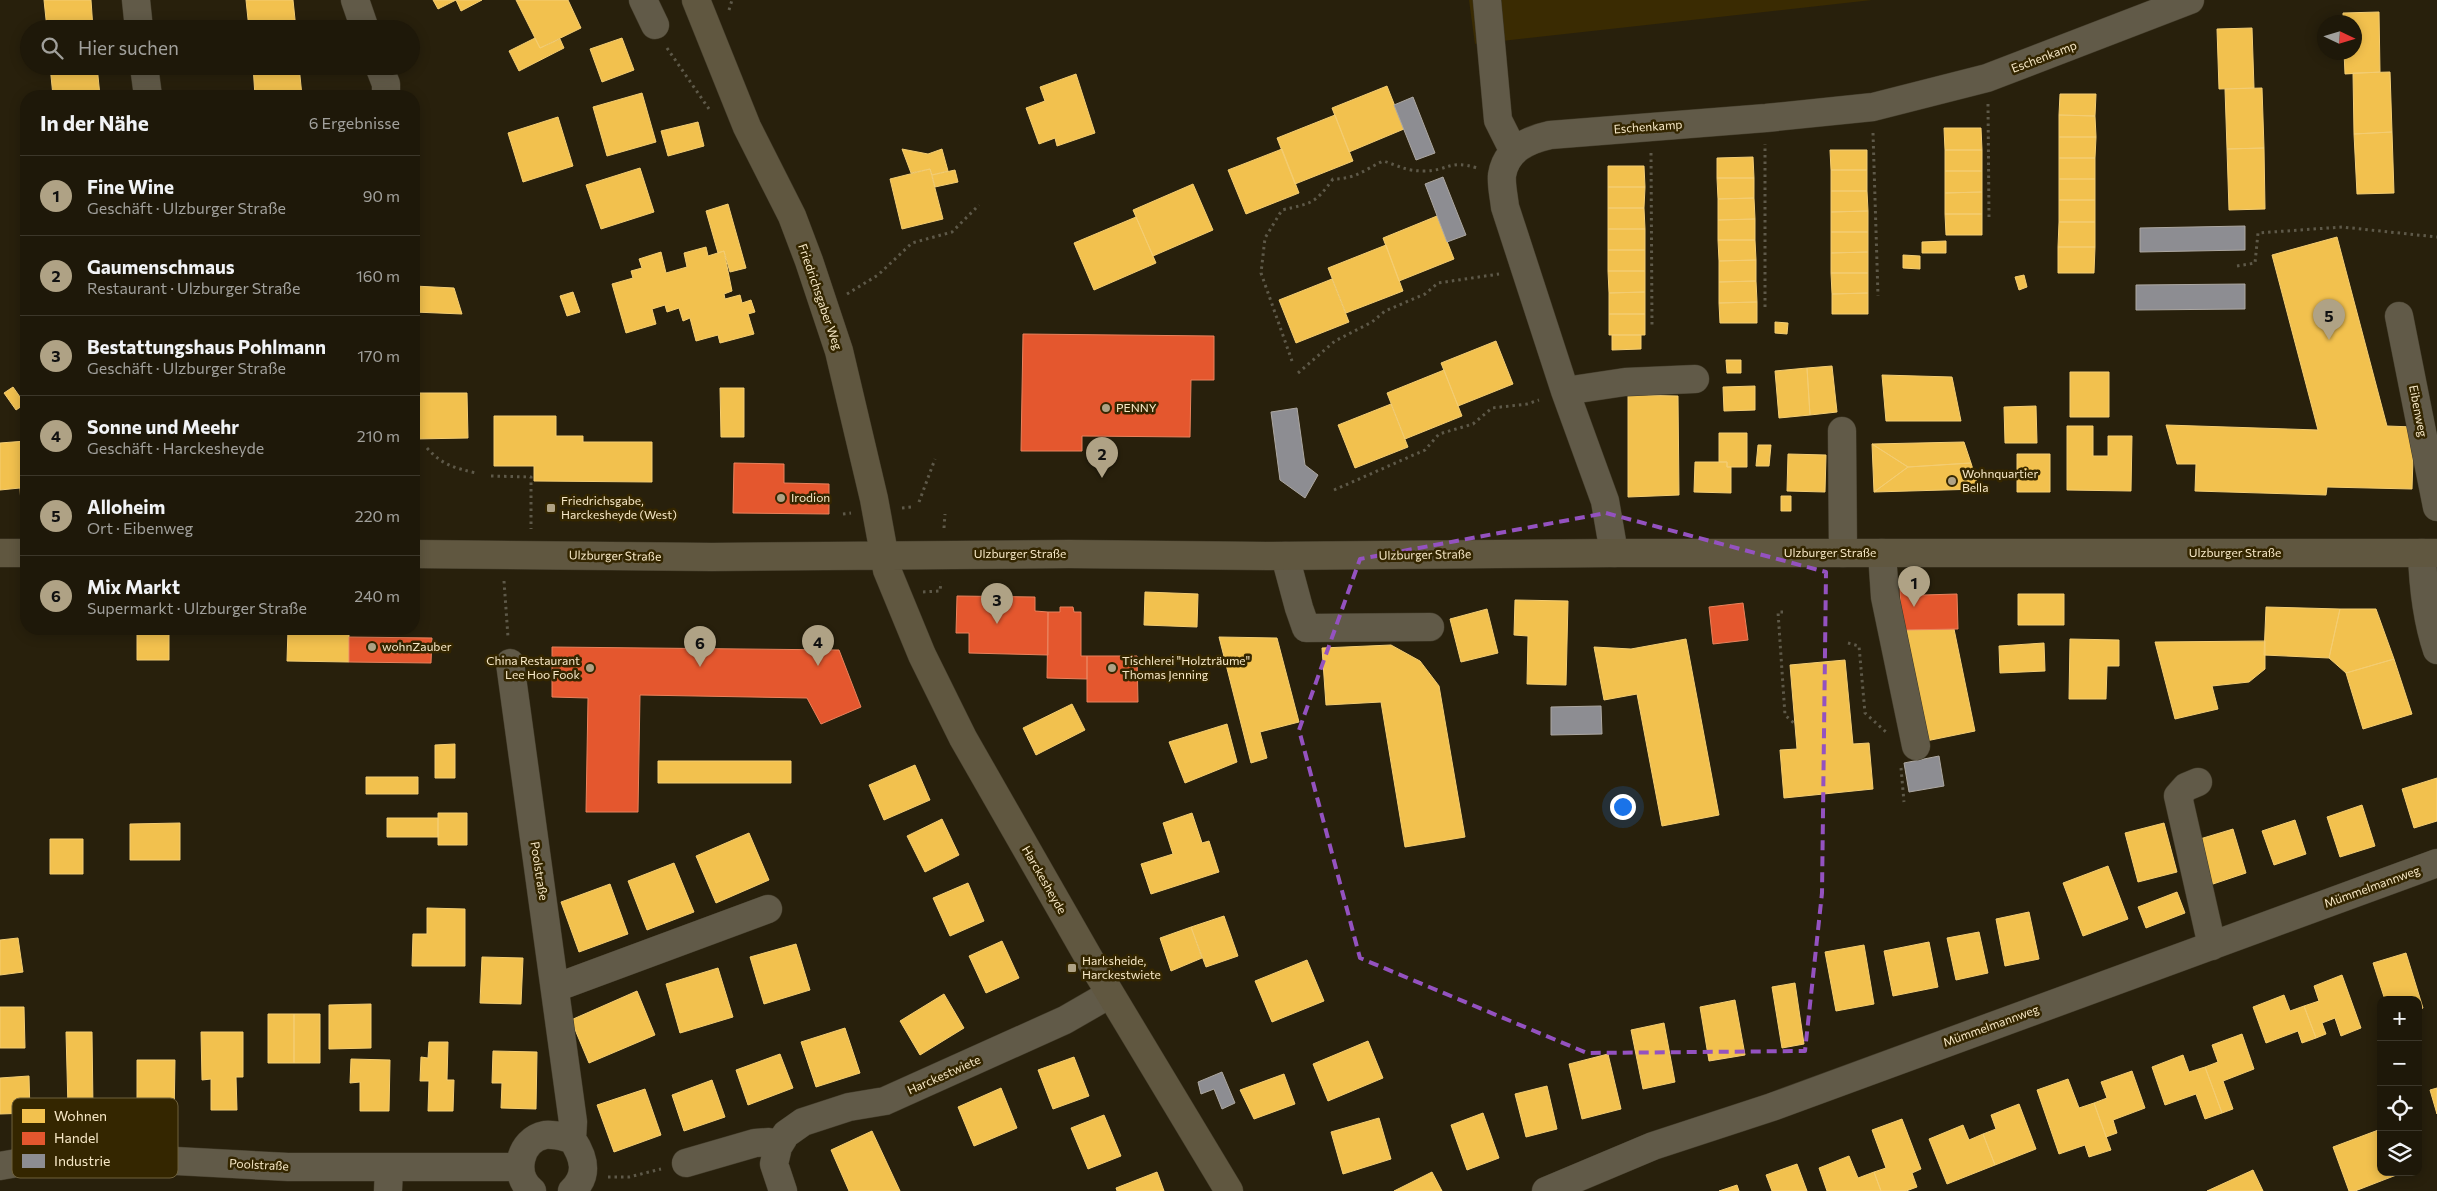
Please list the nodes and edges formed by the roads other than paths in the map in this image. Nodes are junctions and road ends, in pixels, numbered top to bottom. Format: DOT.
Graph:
graph roads {
  1 [pos="136,0"];
  2 [pos="643,0"];
  3 [pos="696,0"];
  4 [pos="1487,0"];
  5 [pos="2190,0"];
  6 [pos="138,20"];
  7 [pos="655,26"];
  8 [pos="145,75"];
  9 [pos="382,75"];
  10 [pos="147,90"];
  11 [pos="386,90"];
  12 [pos="1514,150"];
  13 [pos="2399,316"];
  14 [pos="1696,379"];
  15 [pos="1565,391"];
  16 [pos="1842,431"];
  17 [pos="2437,507"];
  18 [pos="0,553"];
  19 [pos="20,553"];
  20 [pos="1614,553"];
  21 [pos="1843,553"];
  22 [pos="1882,553"];
  23 [pos="2430,553"];
  24 [pos="420,554"];
  25 [pos="885,556"];
  26 [pos="1285,556"];
  27 [pos="1430,627"];
  28 [pos="2437,650"];
  29 [pos="510,663"];
  30 [pos="1902,749"];
  31 [pos="2198,782"];
  32 [pos="2437,863"];
  33 [pos="768,909"];
  34 [pos="2212,946"];
  35 [pos="555,988"];
  36 [pos="1110,994"];
  37 [pos="572,1139"];
  38 [pos="778,1147"];
  39 [pos="178,1161"];
  40 [pos="686,1163"];
  41 [pos="389,1179"];
  42 [pos="578,1182"];
  43 [pos="527,1184"];
  44 [pos="783,1191"];
  45 [pos="1230,1191"];
  46 [pos="1546,1191"];
  1 -- 6 [label="street"];
  2 -- 7 [label="street"];
  3 -- 25 [label="main road, Friedrichsgaber Weg"];
  4 -- 12 [label="street"];
  5 -- 12 [label="street, Eschenkamp"];
  8 -- 10 [label="street"];
  9 -- 11 [label="street"];
  12 -- 15 [label="street"];
  13 -- 17 [label="street, Eibenweg"];
  14 -- 15 [label="street"];
  15 -- 20 [label="street"];
  16 -- 21 [label="street"];
  18 -- 19 [label="main road"];
  20 -- 21 [label="main road, Ulzburger Straße"];
  20 -- 26 [label="main road, Ulzburger Straße"];
  21 -- 22 [label="main road, Ulzburger Straße"];
  22 -- 23 [label="main road, Ulzburger Straße"];
  22 -- 30 [label="street"];
  23 -- 28 [label="street"];
  24 -- 25 [label="main road, Ulzburger Straße"];
  25 -- 26 [label="main road, Ulzburger Straße"];
  25 -- 36 [label="main road, Harckesheyde"];
  26 -- 27 [label="street"];
  29 -- 35 [label="street, Poolstraße"];
  31 -- 34 [label="street"];
  32 -- 34 [label="street, Mümmelmannweg"];
  33 -- 35 [label="street"];
  34 -- 46 [label="street, Mümmelmannweg"];
  35 -- 37 [label="street, Poolstraße"];
  36 -- 38 [label="street, Harckestwiete"];
  36 -- 45 [label="main road, Harckesheyde"];
  37 -- 42 [label="street, Poolstraße"];
  37 -- 43 [label="street, Poolstraße"];
  38 -- 40 [label="street"];
  38 -- 44 [label="street"];
  39 -- 41 [label="street, Poolstraße"];
  41 -- 43 [label="street, Poolstraße"];
}
